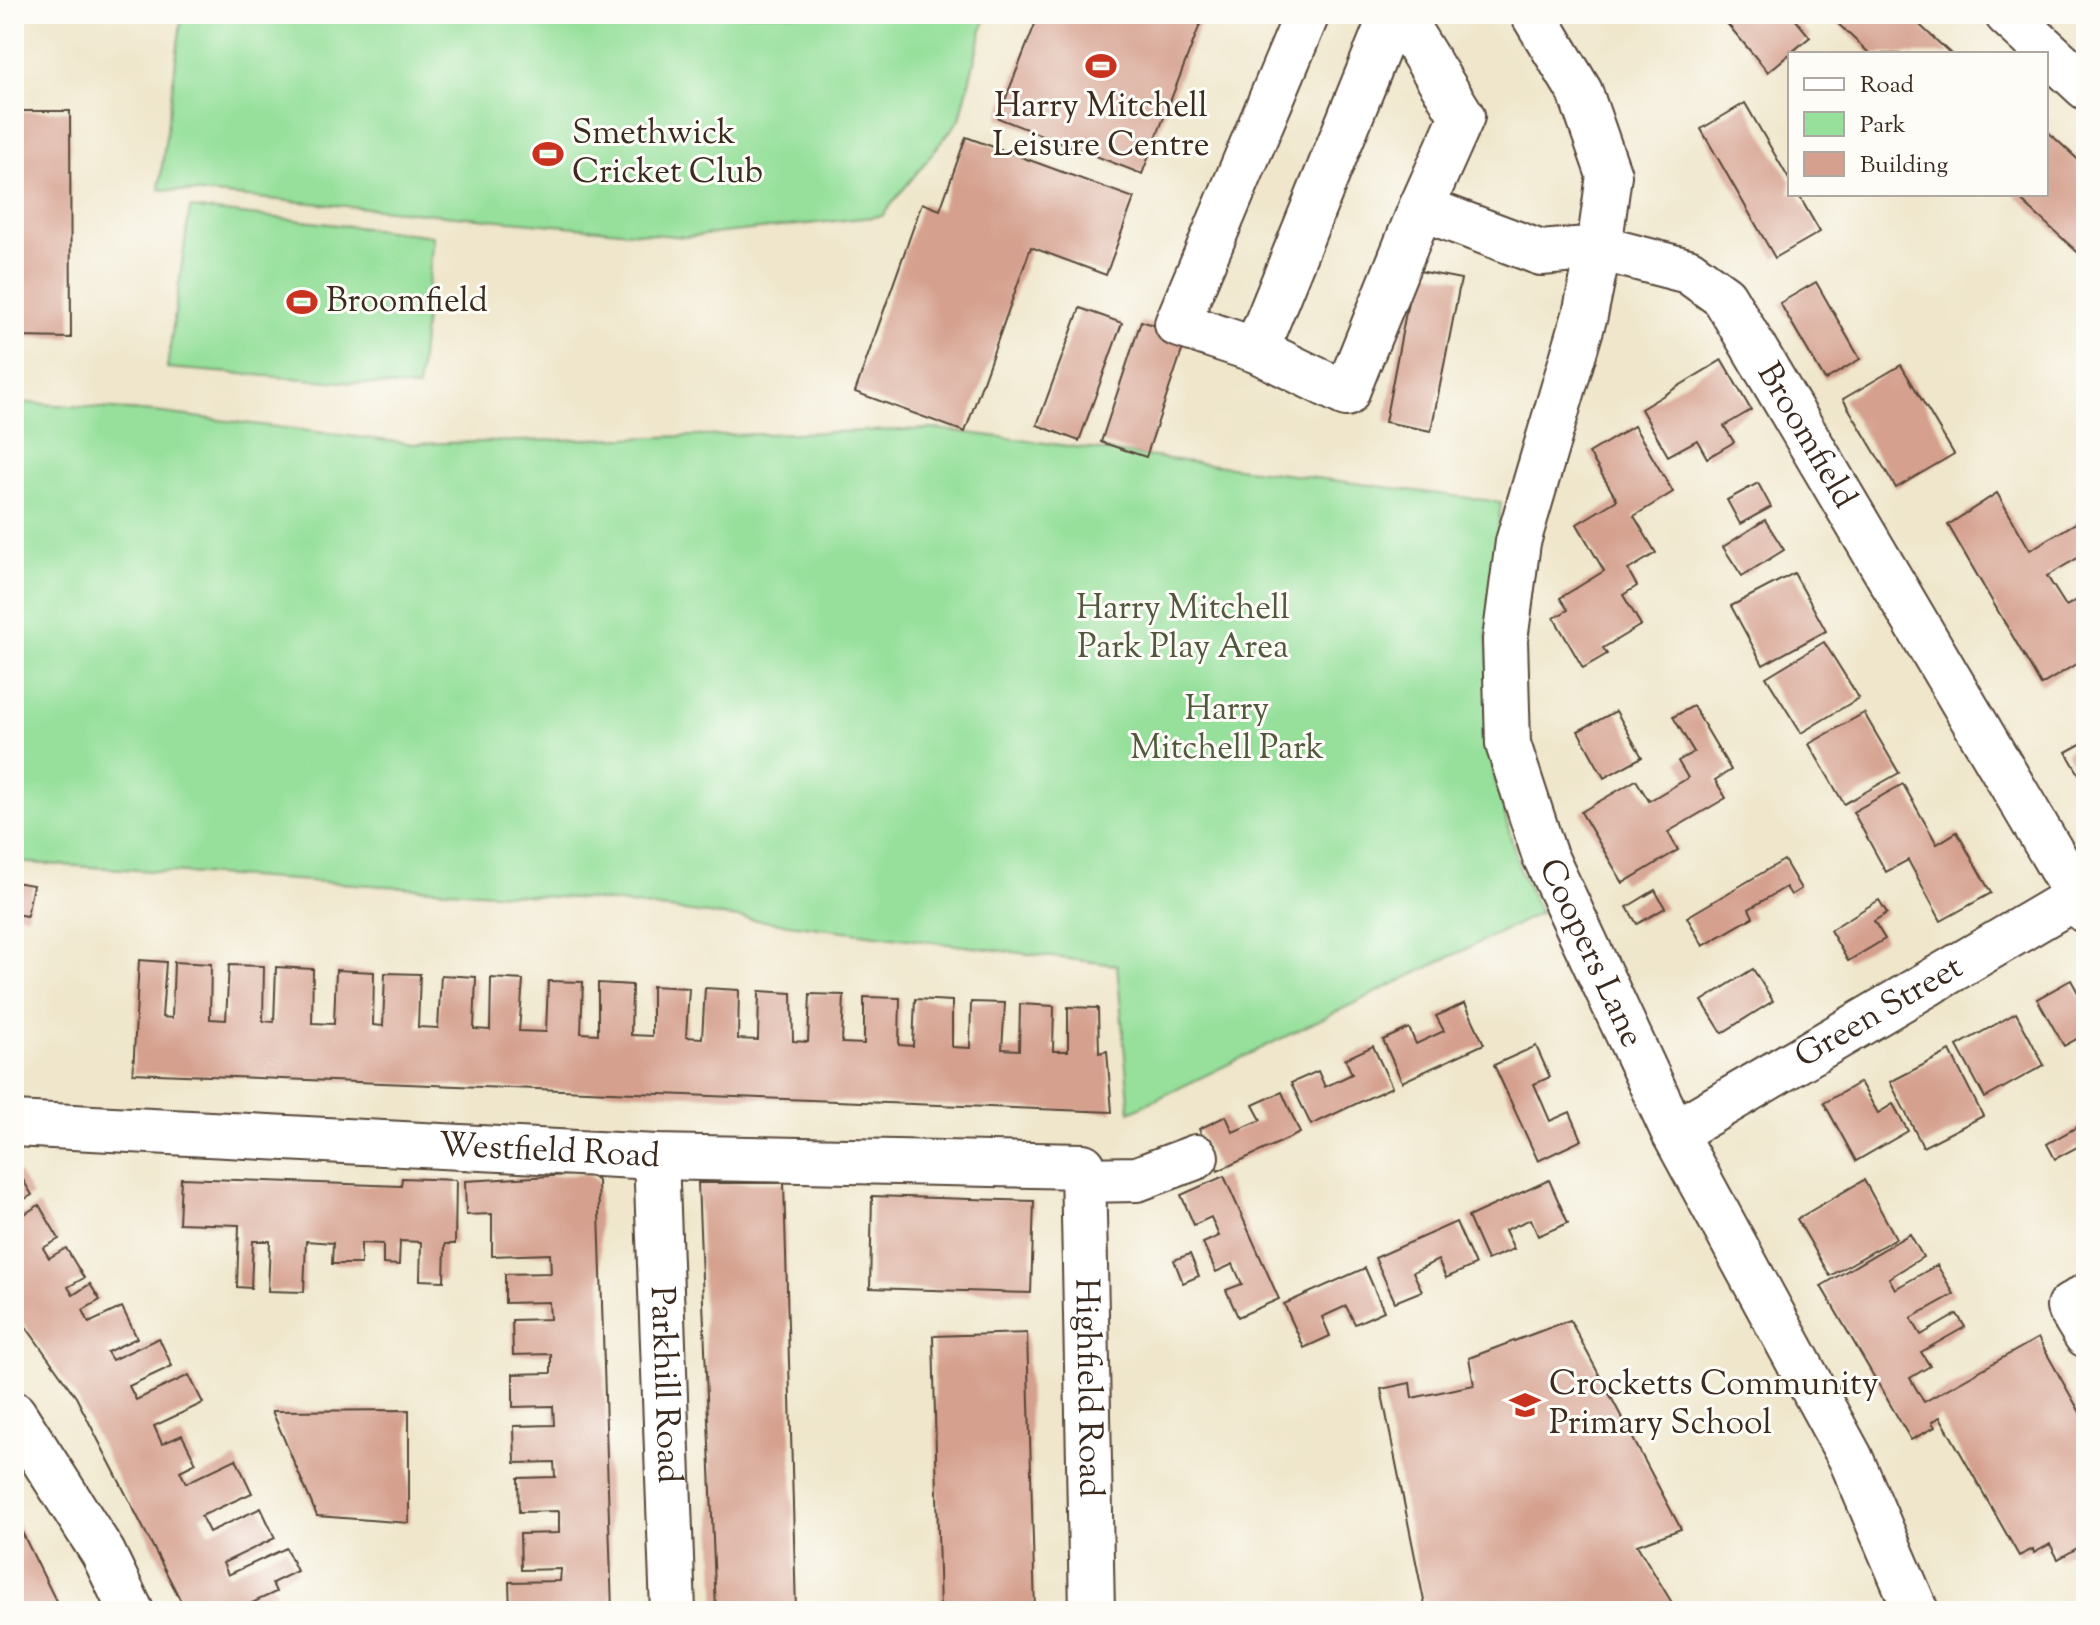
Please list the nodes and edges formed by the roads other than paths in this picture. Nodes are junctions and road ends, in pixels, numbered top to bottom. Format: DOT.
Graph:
graph roads {
  1 [pos="1307,14"];
  2 [pos="1392,14"];
  3 [pos="1399,14"];
  4 [pos="1533,14"];
  5 [pos="2007,14"];
  6 [pos="2086,87"];
  7 [pos="1421,208"];
  8 [pos="1599,248"];
  9 [pos="1256,350"];
  10 [pos="2083,899"];
  11 [pos="14,1124"];
  12 [pos="1674,1133"];
  13 [pos="656,1157"];
  14 [pos="1196,1157"];
  15 [pos="1083,1173"];
  16 [pos="2086,1296"];
  17 [pos="2086,1335"];
  18 [pos="14,1414"];
  19 [pos="131,1611"];
  20 [pos="673,1611"];
  21 [pos="1092,1611"];
  22 [pos="1916,1611"];
  1 -- 9 [label="street"];
  2 -- 9 [label="street"];
  3 -- 7 [label="street"];
  4 -- 8 [label="street"];
  5 -- 6 [label="street"];
  7 -- 8 [label="street, Broomfield"];
  7 -- 9 [label="street"];
  8 -- 10 [label="street, Broomfield"];
  8 -- 12 [label="street, Coopers Lane"];
  10 -- 12 [label="street, Green Street"];
  11 -- 13 [label="street, Westfield Road"];
  12 -- 22 [label="street, Coopers Lane"];
  13 -- 15 [label="street, Westfield Road"];
  13 -- 20 [label="street, Parkhill Road"];
  14 -- 15 [label="street, Westfield Road"];
  15 -- 21 [label="street, Highfield Road"];
  16 -- 17 [label="street"];
  18 -- 19 [label="street"];
}
